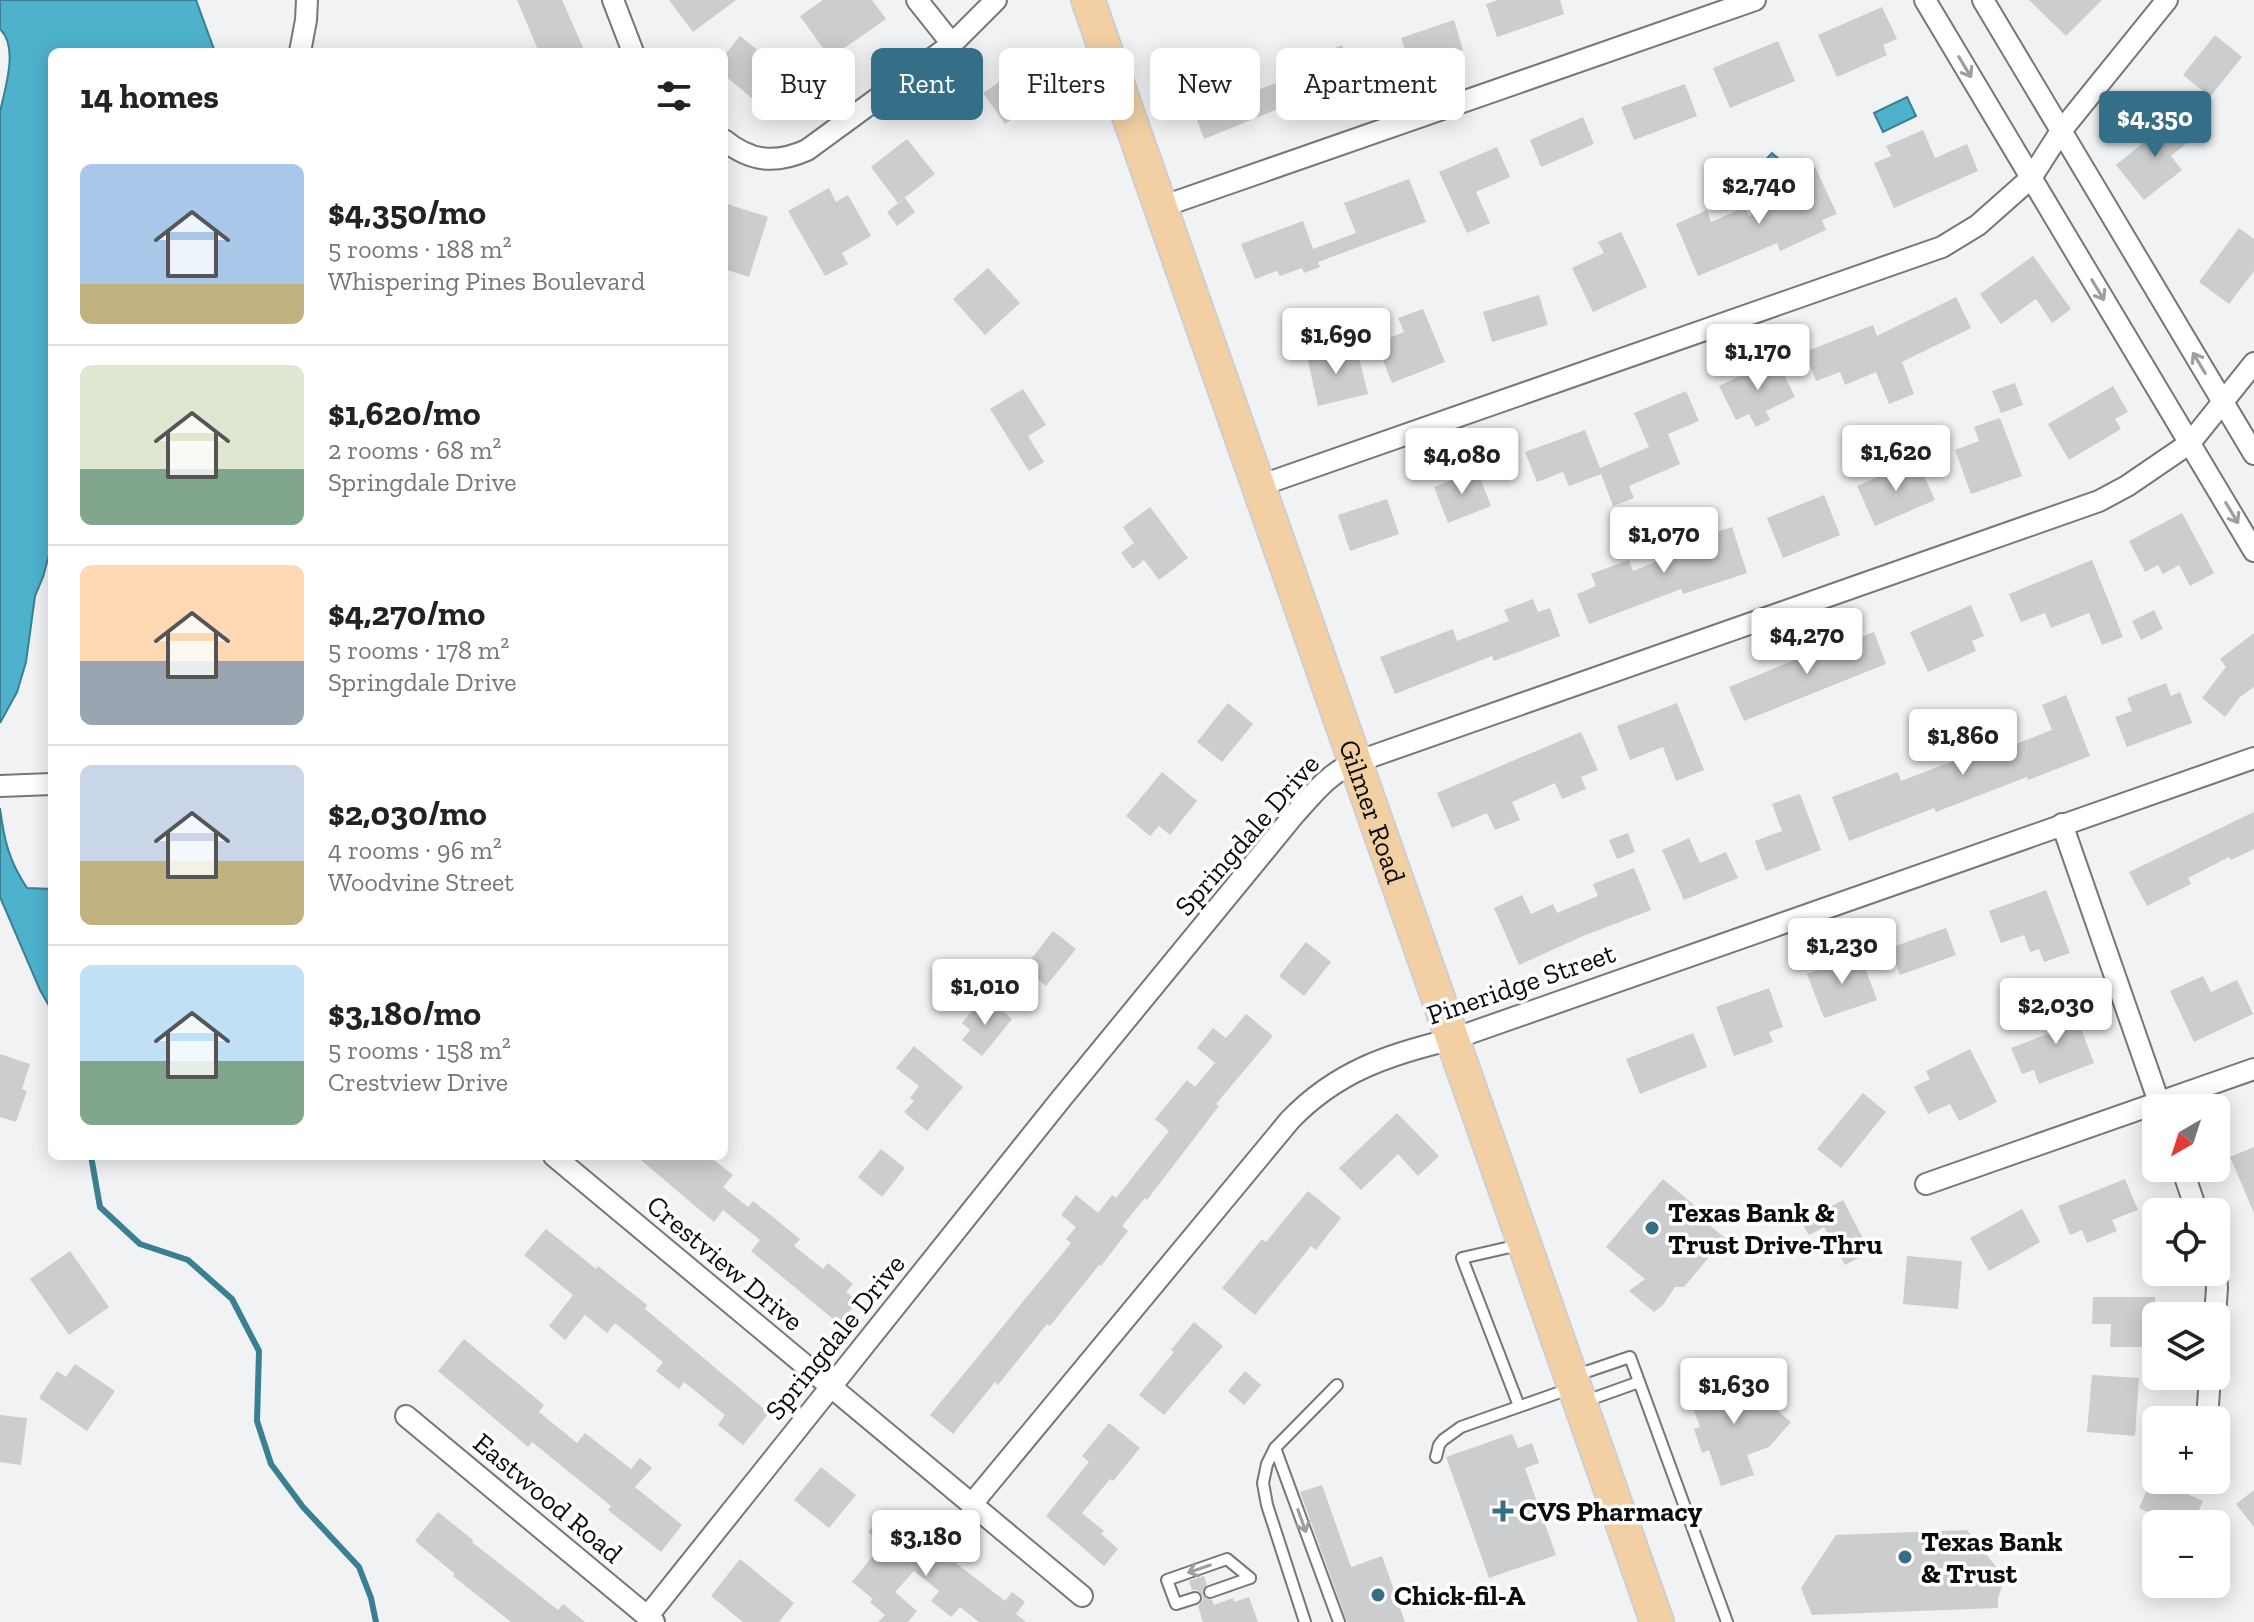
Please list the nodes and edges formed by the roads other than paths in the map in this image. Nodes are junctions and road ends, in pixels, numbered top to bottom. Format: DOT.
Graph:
graph roads {
  1 [pos="307,0"];
  2 [pos="613,0"];
  3 [pos="917,0"];
  4 [pos="996,0"];
  5 [pos="1088,0"];
  6 [pos="1755,0"];
  7 [pos="1925,0"];
  8 [pos="1983,0"];
  9 [pos="2167,0"];
  10 [pos="952,44"];
  11 [pos="301,48"];
  12 [pos="631,48"];
  13 [pos="2061,131"];
  14 [pos="728,143"];
  15 [pos="2031,178"];
  16 [pos="1161,207"];
  17 [pos="2254,363"];
  18 [pos="2223,402"];
  19 [pos="2190,443"];
  20 [pos="2254,454"];
  21 [pos="1259,486"];
  22 [pos="2254,551"];
  23 [pos="2254,758"];
  24 [pos="1356,762"];
  25 [pos="48,784"];
  26 [pos="7,786"];
  27 [pos="2062,824"];
  28 [pos="1453,1039"];
  29 [pos="2254,1069"];
  30 [pos="2156,1094"];
  31 [pos="2189,1094"];
  32 [pos="2142,1111"];
  33 [pos="559,1160"];
  34 [pos="1926,1184"];
  35 [pos="1525,1243"];
  36 [pos="1639,1382"];
  37 [pos="1337,1385"];
  38 [pos="831,1387"];
  39 [pos="1576,1389"];
  40 [pos="1519,1406"];
  41 [pos="406,1416"];
  42 [pos="1275,1448"];
  43 [pos="1436,1457"];
  44 [pos="971,1505"];
  45 [pos="1210,1592"];
  46 [pos="1082,1596"];
  47 [pos="1195,1598"];
  48 [pos="651,1619"];
  49 [pos="1305,1622"];
  50 [pos="1339,1622"];
  51 [pos="1657,1622"];
  52 [pos="1727,1622"];
  1 -- 11 [label="street"];
  2 -- 12 [label="street"];
  3 -- 10 [label="street"];
  4 -- 10 [label="street"];
  5 -- 16 [label="main road, Gilmer Road"];
  6 -- 16 [label="street"];
  7 -- 15 [label="street, one-way"];
  8 -- 13 [label="street"];
  9 -- 13 [label="street"];
  10 -- 14 [label="street"];
  13 -- 15 [label="street"];
  18 -- 13 [label="street, one-way"];
  15 -- 19 [label="street, one-way"];
  15 -- 21 [label="street"];
  16 -- 21 [label="main road, Gilmer Road"];
  17 -- 18 [label="street, Springdale Drive"];
  18 -- 19 [label="street, Springdale Drive"];
  18 -- 20 [label="street"];
  19 -- 22 [label="street, one-way"];
  19 -- 24 [label="street, Springdale Drive"];
  21 -- 24 [label="main road, Gilmer Road"];
  23 -- 27 [label="street, Pineridge Street"];
  24 -- 28 [label="main road, Gilmer Road"];
  24 -- 38 [label="street, Springdale Drive"];
  25 -- 26 [label="street"];
  27 -- 28 [label="street, Pineridge Street"];
  27 -- 30 [label="street"];
  28 -- 35 [label="main road, Gilmer Road"];
  28 -- 44 [label="street, Pineridge Street"];
  29 -- 31 [label="street"];
  32 -- 34 [label="street"];
  33 -- 38 [label="street, Crestview Drive"];
  35 -- 39 [label="main road, Gilmer Road"];
  35 -- 40 [label="lane"];
  36 -- 39 [label="lane"];
  36 -- 39 [label="lane"];
  36 -- 52 [label="lane"];
  37 -- 42 [label="lane"];
  38 -- 44 [label="street, Crestview Drive"];
  38 -- 48 [label="street, Springdale Drive"];
  39 -- 40 [label="lane"];
  39 -- 51 [label="main road, Gilmer Road"];
  40 -- 43 [label="lane"];
  41 -- 48 [label="street, Eastwood Road"];
  42 -- 49 [label="lane"];
  42 -- 50 [label="lane, one-way"];
  44 -- 46 [label="street, Crestview Drive"];
  45 -- 47 [label="lane, one-way"];
}
